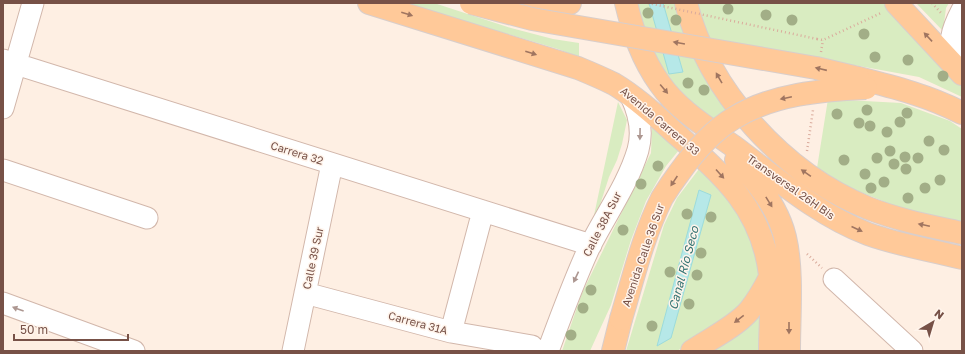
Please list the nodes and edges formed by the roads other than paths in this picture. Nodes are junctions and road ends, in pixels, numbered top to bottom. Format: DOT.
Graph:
graph roads {
  1 [pos="33,3"];
  2 [pos="369,3"];
  3 [pos="471,3"];
  4 [pos="523,3"];
  5 [pos="570,3"];
  6 [pos="626,3"];
  7 [pos="686,3"];
  8 [pos="890,7"];
  9 [pos="954,13"];
  10 [pos="9,62"];
  11 [pos="958,70"];
  12 [pos="862,83"];
  13 [pos="632,96"];
  14 [pos="3,108"];
  15 [pos="962,113"];
  16 [pos="698,120"];
  17 [pos="332,164"];
  18 [pos="3,170"];
  19 [pos="483,211"];
  20 [pos="147,218"];
  21 [pos="962,233"];
  22 [pos="591,245"];
  23 [pos="962,258"];
  24 [pos="770,277"];
  25 [pos="834,279"];
  26 [pos="305,293"];
  27 [pos="3,303"];
  28 [pos="451,332"];
  29 [pos="614,339"];
  30 [pos="536,349"];
  31 [pos="134,351"];
  32 [pos="293,351"];
  33 [pos="692,351"];
  34 [pos="770,351"];
  35 [pos="789,351"];
  36 [pos="912,351"];
  1 -- 10 [label="street"];
  2 -- 13 [label="main road, Avenida Carrera 33, one-way"];
  12 -- 3 [label="main road, one-way, bridge"];
  4 -- 5 [label="main road"];
  6 -- 16 [label="main road, one-way"];
  21 -- 7 [label="main road, one-way"];
  11 -- 8 [label="main road, one-way"];
  9 -- 11 [label="street"];
  10 -- 14 [label="street"];
  10 -- 17 [label="street, Carrera 32"];
  12 -- 15 [label="main road, Avenida Calle 36 Sur"];
  12 -- 29 [label="main road, Avenida Calle 36 Sur, one-way, bridge"];
  13 -- 22 [label="street, Calle 38A Sur, one-way"];
  13 -- 24 [label="main road, Avenida Carrera 33, one-way"];
  16 -- 23 [label="main road, Transversal 26H Bis, one-way"];
  16 -- 35 [label="main road, one-way"];
  17 -- 19 [label="street, Carrera 32"];
  17 -- 26 [label="street, Calle 39 Sur"];
  18 -- 20 [label="street"];
  19 -- 22 [label="street, Carrera 32"];
  19 -- 28 [label="street"];
  22 -- 30 [label="street, Calle 38A Sur, one-way"];
  24 -- 33 [label="main road, one-way"];
  24 -- 34 [label="main road, Avenida Carrera 33"];
  25 -- 36 [label="street"];
  26 -- 28 [label="street, Carrera 31A"];
  26 -- 32 [label="street, Calle 39 Sur"];
  31 -- 27 [label="street, one-way"];
  28 -- 30 [label="street, Carrera 31A"];
}
